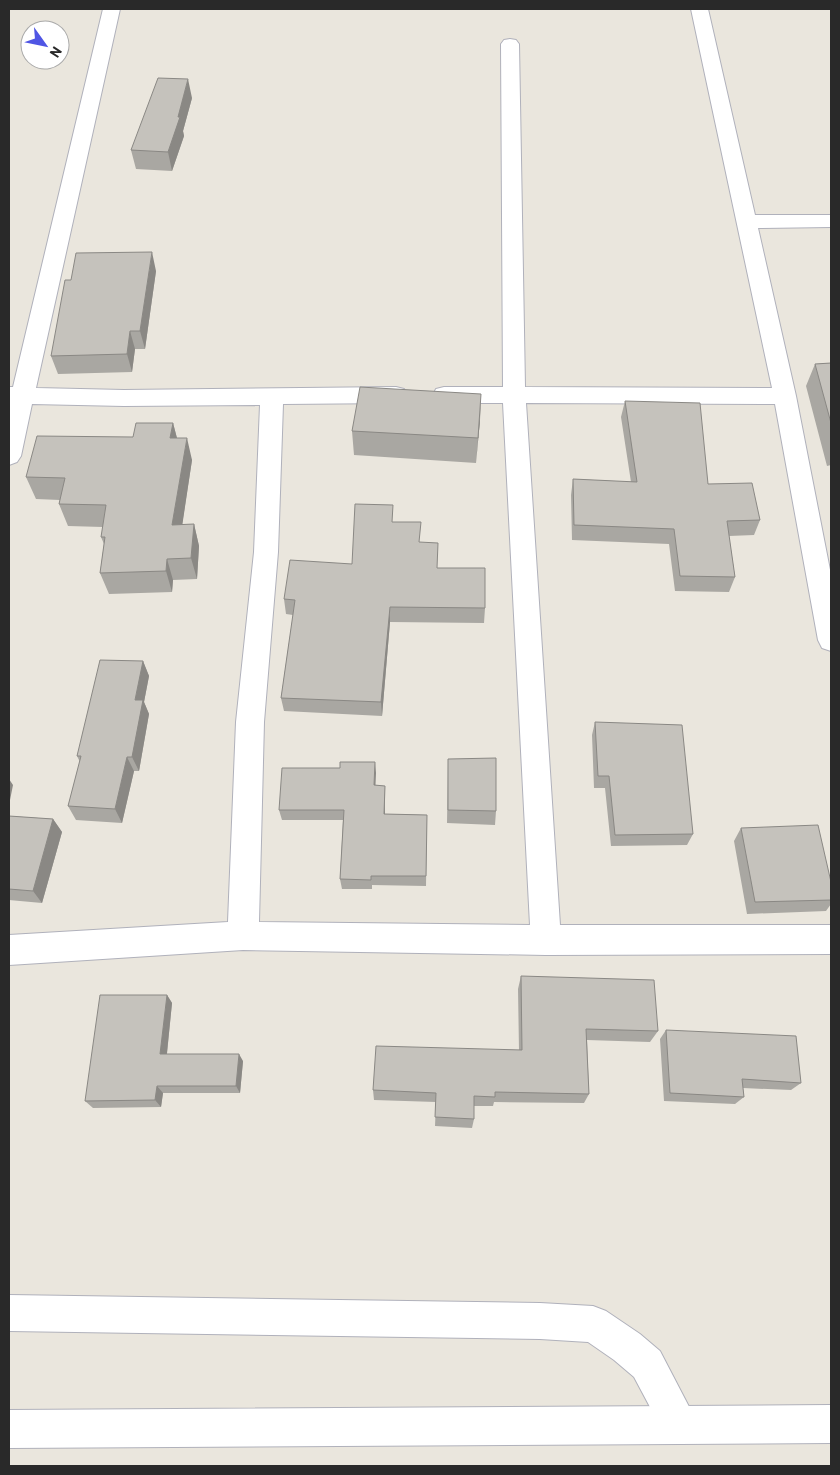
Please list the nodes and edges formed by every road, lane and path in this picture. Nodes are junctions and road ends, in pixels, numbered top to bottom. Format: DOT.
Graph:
graph roads {
  1 [pos="111,9"];
  2 [pos="700,9"];
  3 [pos="510,44"];
  4 [pos="831,221"];
  5 [pos="747,222"];
  6 [pos="15,395"];
  7 [pos="514,395"];
  8 [pos="272,396"];
  9 [pos="785,396"];
  10 [pos="9,456"];
  11 [pos="831,640"];
  12 [pos="243,936"];
  13 [pos="546,940"];
  14 [pos="831,940"];
  15 [pos="9,950"];
  16 [pos="9,1313"];
  17 [pos="679,1424"];
  18 [pos="831,1424"];
  19 [pos="9,1429"];
  1 -- 6 [label="street"];
  2 -- 5 [label="street"];
  3 -- 7 [label="street"];
  4 -- 5 [label="street"];
  5 -- 9 [label="street"];
  6 -- 8 [label="street"];
  6 -- 10 [label="street"];
  7 -- 8 [label="street"];
  7 -- 9 [label="street"];
  7 -- 13 [label="street"];
  8 -- 12 [label="street"];
  9 -- 11 [label="street"];
  12 -- 13 [label="street"];
  12 -- 15 [label="street"];
  13 -- 14 [label="street"];
  16 -- 17 [label="street"];
  17 -- 18 [label="street"];
  17 -- 19 [label="street"];
}
